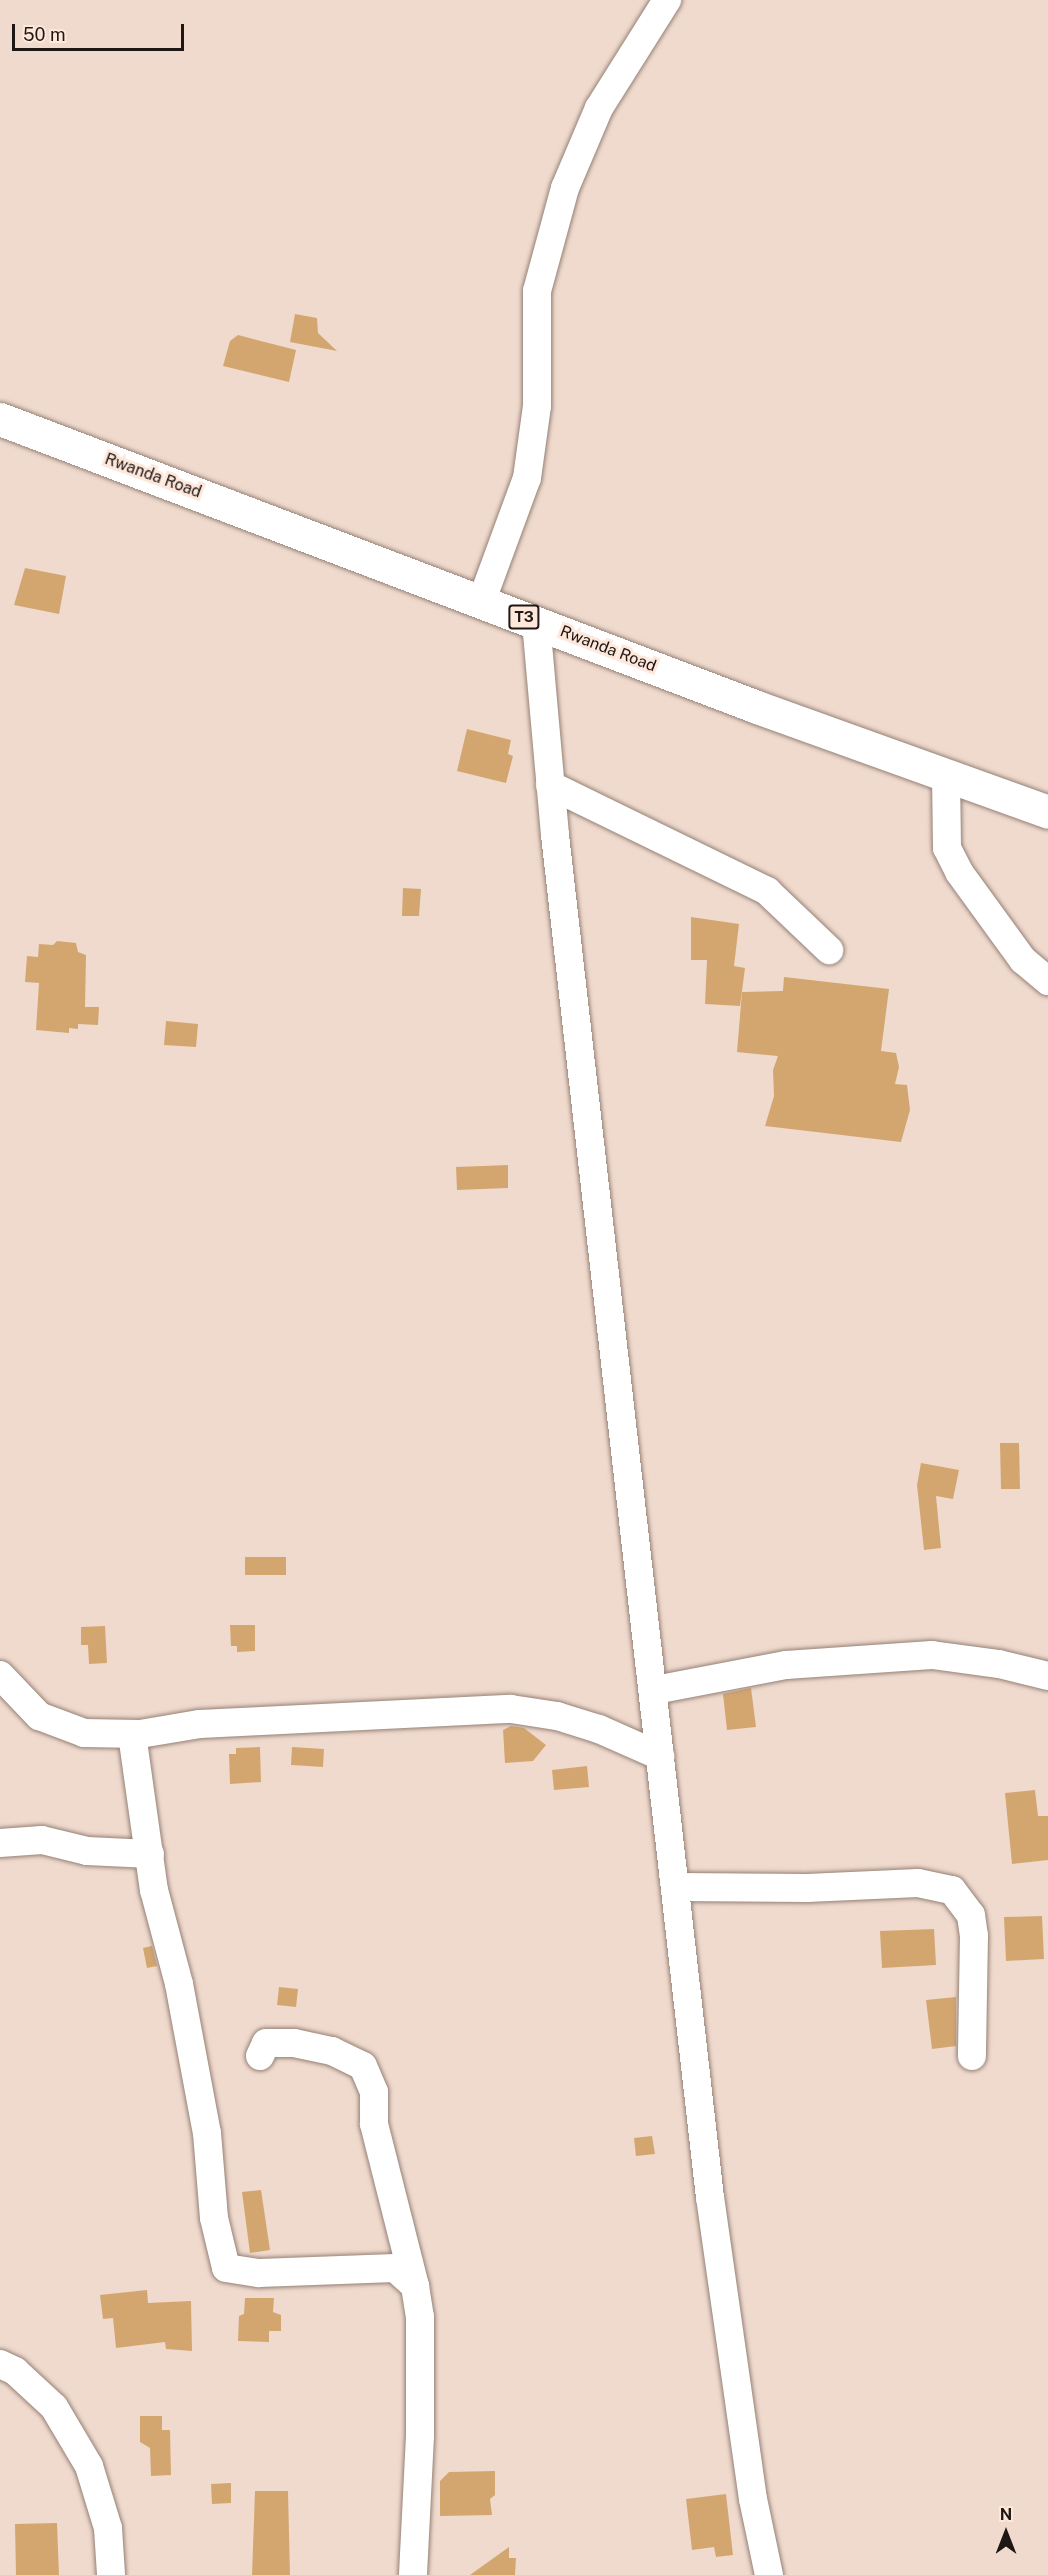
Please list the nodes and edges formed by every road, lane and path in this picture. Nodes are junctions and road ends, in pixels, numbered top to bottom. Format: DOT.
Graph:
graph roads {
  1 [pos="667,0"];
  2 [pos="0,419"];
  3 [pos="483,600"];
  4 [pos="536,622"];
  5 [pos="946,776"];
  6 [pos="550,785"];
  7 [pos="1048,812"];
  8 [pos="830,950"];
  9 [pos="1048,981"];
  10 [pos="1048,1676"];
  11 [pos="2,1680"];
  12 [pos="655,1690"];
  13 [pos="132,1734"];
  14 [pos="660,1756"];
  15 [pos="0,1843"];
  16 [pos="150,1854"];
  17 [pos="677,1887"];
  18 [pos="260,2056"];
  19 [pos="972,2056"];
  20 [pos="415,2286"];
  21 [pos="0,2364"];
  22 [pos="111,2575"];
  23 [pos="413,2575"];
  24 [pos="769,2575"];
  1 -- 3 [label="street"];
  2 -- 3 [label="highway, Rwanda Road / T3"];
  3 -- 4 [label="highway, Rwanda Road / T3"];
  4 -- 5 [label="highway, Rwanda Road / T3"];
  4 -- 6 [label="street"];
  5 -- 7 [label="highway, Rwanda Road / T3"];
  5 -- 9 [label="street"];
  6 -- 8 [label="street"];
  6 -- 12 [label="street"];
  10 -- 12 [label="street"];
  11 -- 13 [label="street"];
  12 -- 14 [label="street"];
  13 -- 14 [label="street"];
  13 -- 16 [label="street"];
  14 -- 17 [label="street"];
  15 -- 16 [label="street"];
  16 -- 20 [label="street"];
  17 -- 19 [label="street"];
  17 -- 24 [label="street"];
  18 -- 20 [label="street"];
  20 -- 23 [label="street"];
  21 -- 22 [label="street"];
}
